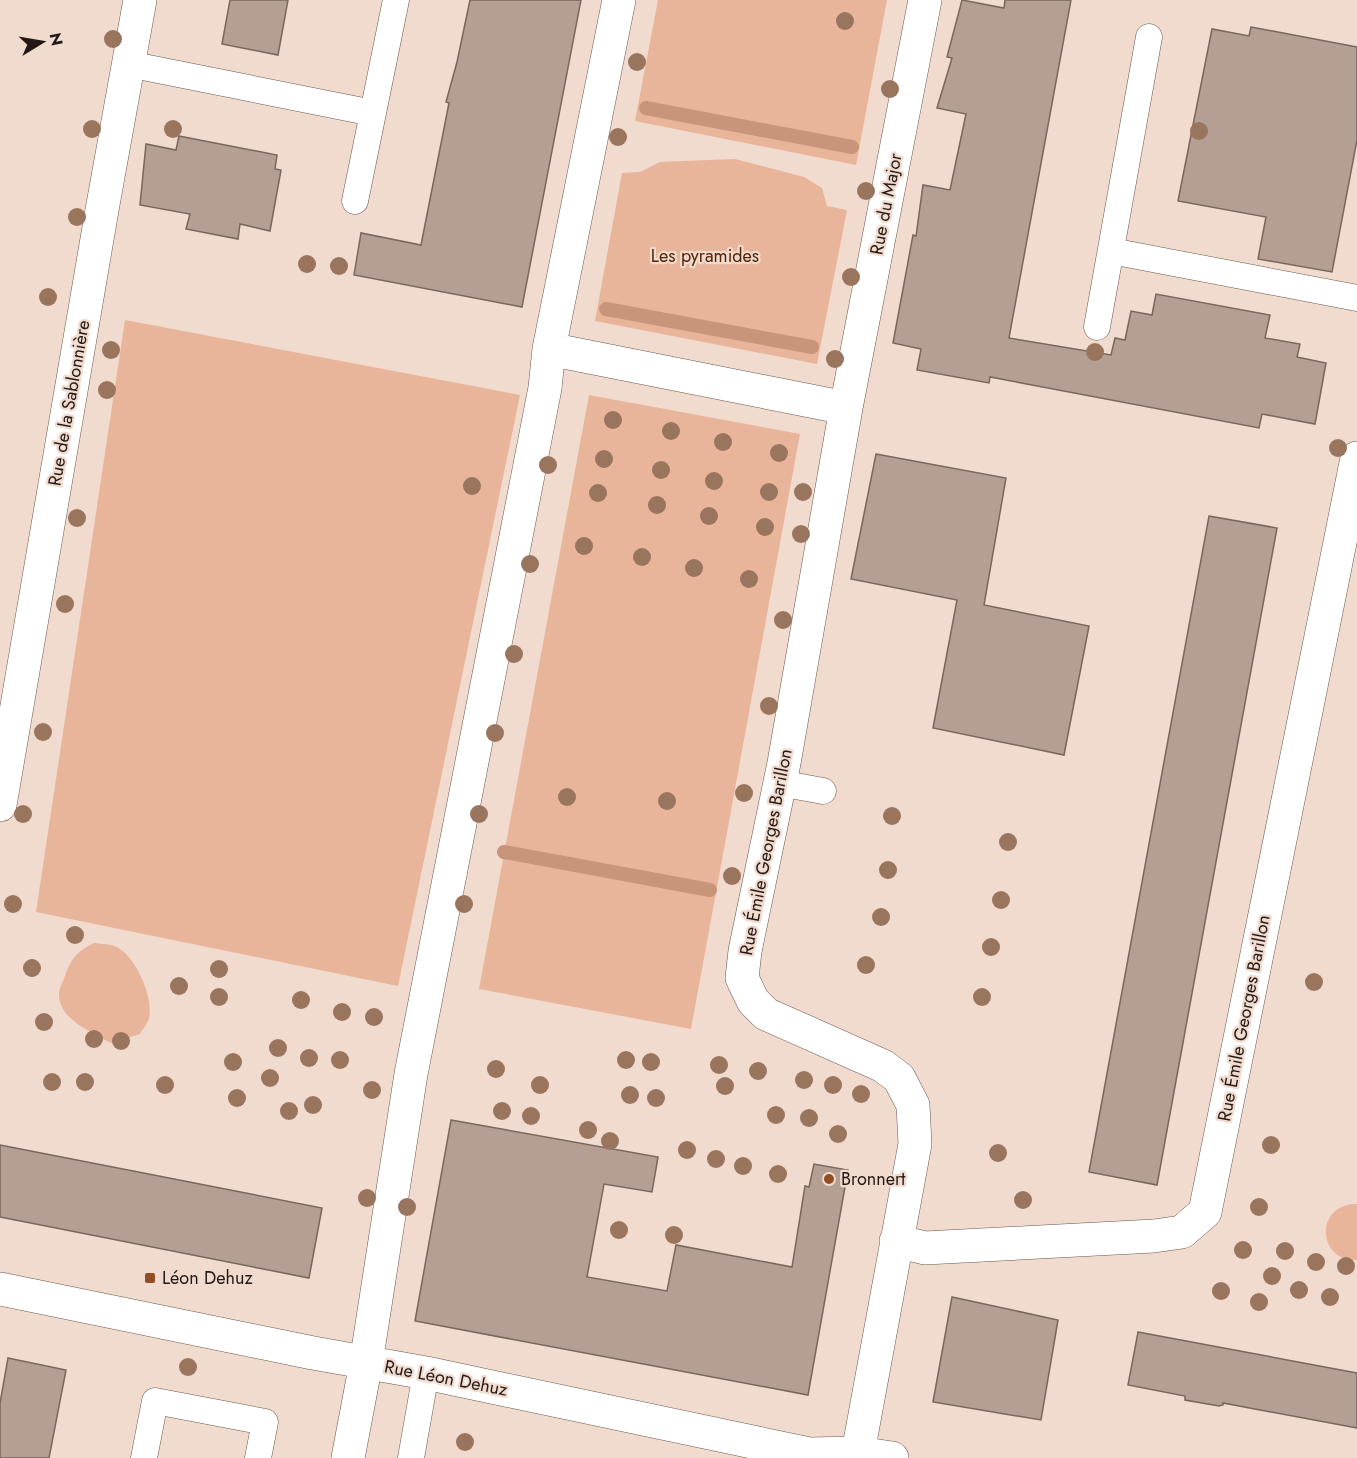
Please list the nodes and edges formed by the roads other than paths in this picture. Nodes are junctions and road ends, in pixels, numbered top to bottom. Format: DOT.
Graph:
graph roads {
  1 [pos="140,0"];
  2 [pos="396,0"];
  3 [pos="619,0"];
  4 [pos="925,0"];
  5 [pos="1149,37"];
  6 [pos="128,64"];
  7 [pos="373,113"];
  8 [pos="355,201"];
  9 [pos="1111,251"];
  10 [pos="1357,297"];
  11 [pos="1097,327"];
  12 [pos="549,349"];
  13 [pos="846,408"];
  14 [pos="1357,458"];
  15 [pos="779,783"];
  16 [pos="823,791"];
  17 [pos="0,805"];
  18 [pos="896,1241"];
  19 [pos="0,1289"];
  20 [pos="366,1363"];
  21 [pos="426,1373"];
  22 [pos="857,1456"];
  23 [pos="144,1458"];
  24 [pos="258,1458"];
  25 [pos="348,1458"];
  26 [pos="411,1458"];
  27 [pos="892,1458"];
  1 -- 6 [label="street, Rue de la Sablonnière"];
  2 -- 7 [label="lane"];
  3 -- 12 [label="street"];
  4 -- 13 [label="street, Rue du Major"];
  5 -- 9 [label="lane"];
  6 -- 7 [label="lane"];
  6 -- 17 [label="street, Rue de la Sablonnière"];
  7 -- 8 [label="lane"];
  9 -- 10 [label="lane"];
  9 -- 11 [label="lane"];
  12 -- 13 [label="street"];
  12 -- 20 [label="street"];
  13 -- 15 [label="street, Rue Émile Georges Barillon"];
  14 -- 18 [label="street, Rue Émile Georges Barillon"];
  15 -- 16 [label="lane"];
  15 -- 18 [label="street, Rue Émile Georges Barillon"];
  18 -- 22 [label="street, Rue Émile Georges Barillon"];
  19 -- 20 [label="street, Rue Léon Dehuz"];
  20 -- 21 [label="street, Rue Léon Dehuz"];
  20 -- 25 [label="street"];
  21 -- 22 [label="street, Rue Léon Dehuz"];
  21 -- 26 [label="lane"];
  22 -- 27 [label="street, Rue Léon Dehuz"];
  23 -- 24 [label="lane"];
}
